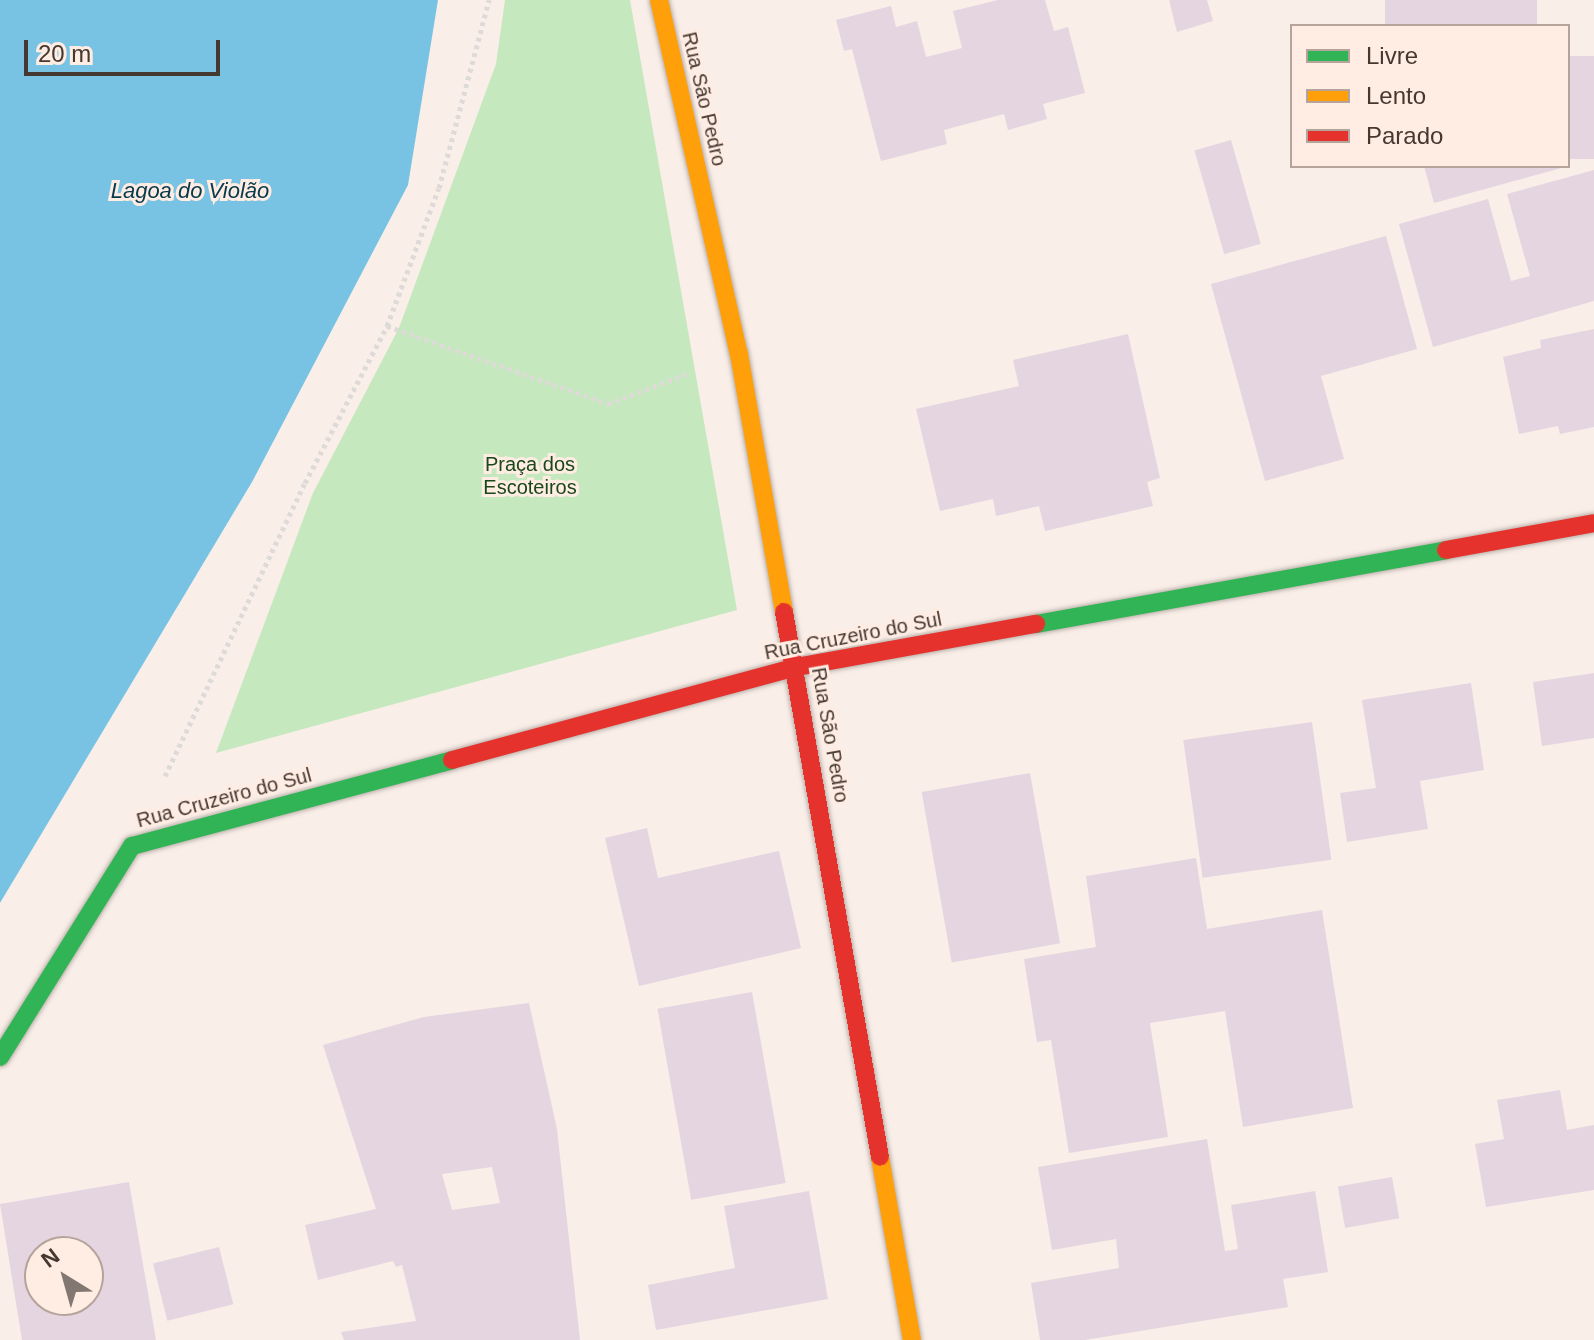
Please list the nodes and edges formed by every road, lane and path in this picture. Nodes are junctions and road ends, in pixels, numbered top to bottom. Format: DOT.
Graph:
graph roads {
  1 [pos="489,0"];
  2 [pos="659,0"];
  3 [pos="387,326"];
  4 [pos="739,354"];
  5 [pos="1594,523"];
  6 [pos="796,667"];
  7 [pos="132,846"];
  8 [pos="0,1057"];
  9 [pos="912,1340"];
  1 -- 3 [label="path"];
  2 -- 4 [label="street, Rua São Pedro"];
  3 -- 4 [label="path"];
  3 -- 7 [label="path"];
  4 -- 6 [label="street, Rua São Pedro"];
  5 -- 6 [label="street, Rua Cruzeiro do Sul"];
  6 -- 7 [label="street, Rua Cruzeiro do Sul"];
  6 -- 9 [label="street, Rua São Pedro"];
  7 -- 8 [label="street"];
}
